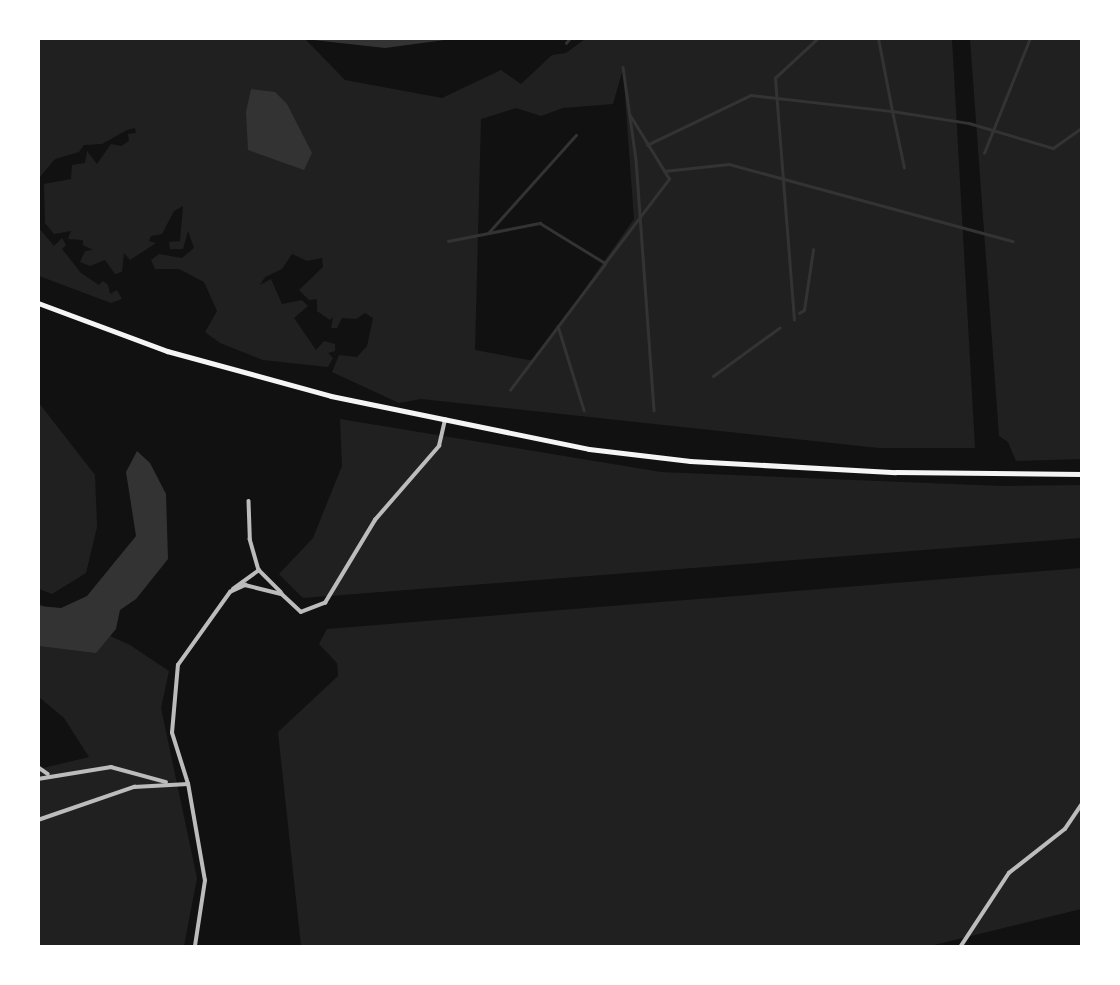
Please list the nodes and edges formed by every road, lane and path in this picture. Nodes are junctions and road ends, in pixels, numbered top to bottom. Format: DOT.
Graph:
graph roads {
  1 [pos="38,303"];
  2 [pos="445,420"];
  3 [pos="1082,474"];
  4 [pos="249,501"];
  5 [pos="259,570"];
  6 [pos="230,592"];
  7 [pos="282,594"];
  8 [pos="38,767"];
  9 [pos="49,775"];
  10 [pos="38,779"];
  11 [pos="171,784"];
  12 [pos="188,785"];
  13 [pos="1082,804"];
  14 [pos="38,820"];
  15 [pos="195,947"];
  16 [pos="961,947"];
  1 -- 2 [label="main road"];
  2 -- 3 [label="main road"];
  2 -- 7 [label="street"];
  4 -- 5 [label="street"];
  5 -- 6 [label="street"];
  5 -- 7 [label="street"];
  6 -- 7 [label="street"];
  6 -- 12 [label="street"];
  8 -- 9 [label="street"];
  9 -- 10 [label="street"];
  9 -- 11 [label="street"];
  11 -- 12 [label="street"];
  11 -- 14 [label="street"];
  12 -- 15 [label="street"];
  13 -- 16 [label="street"];
}
